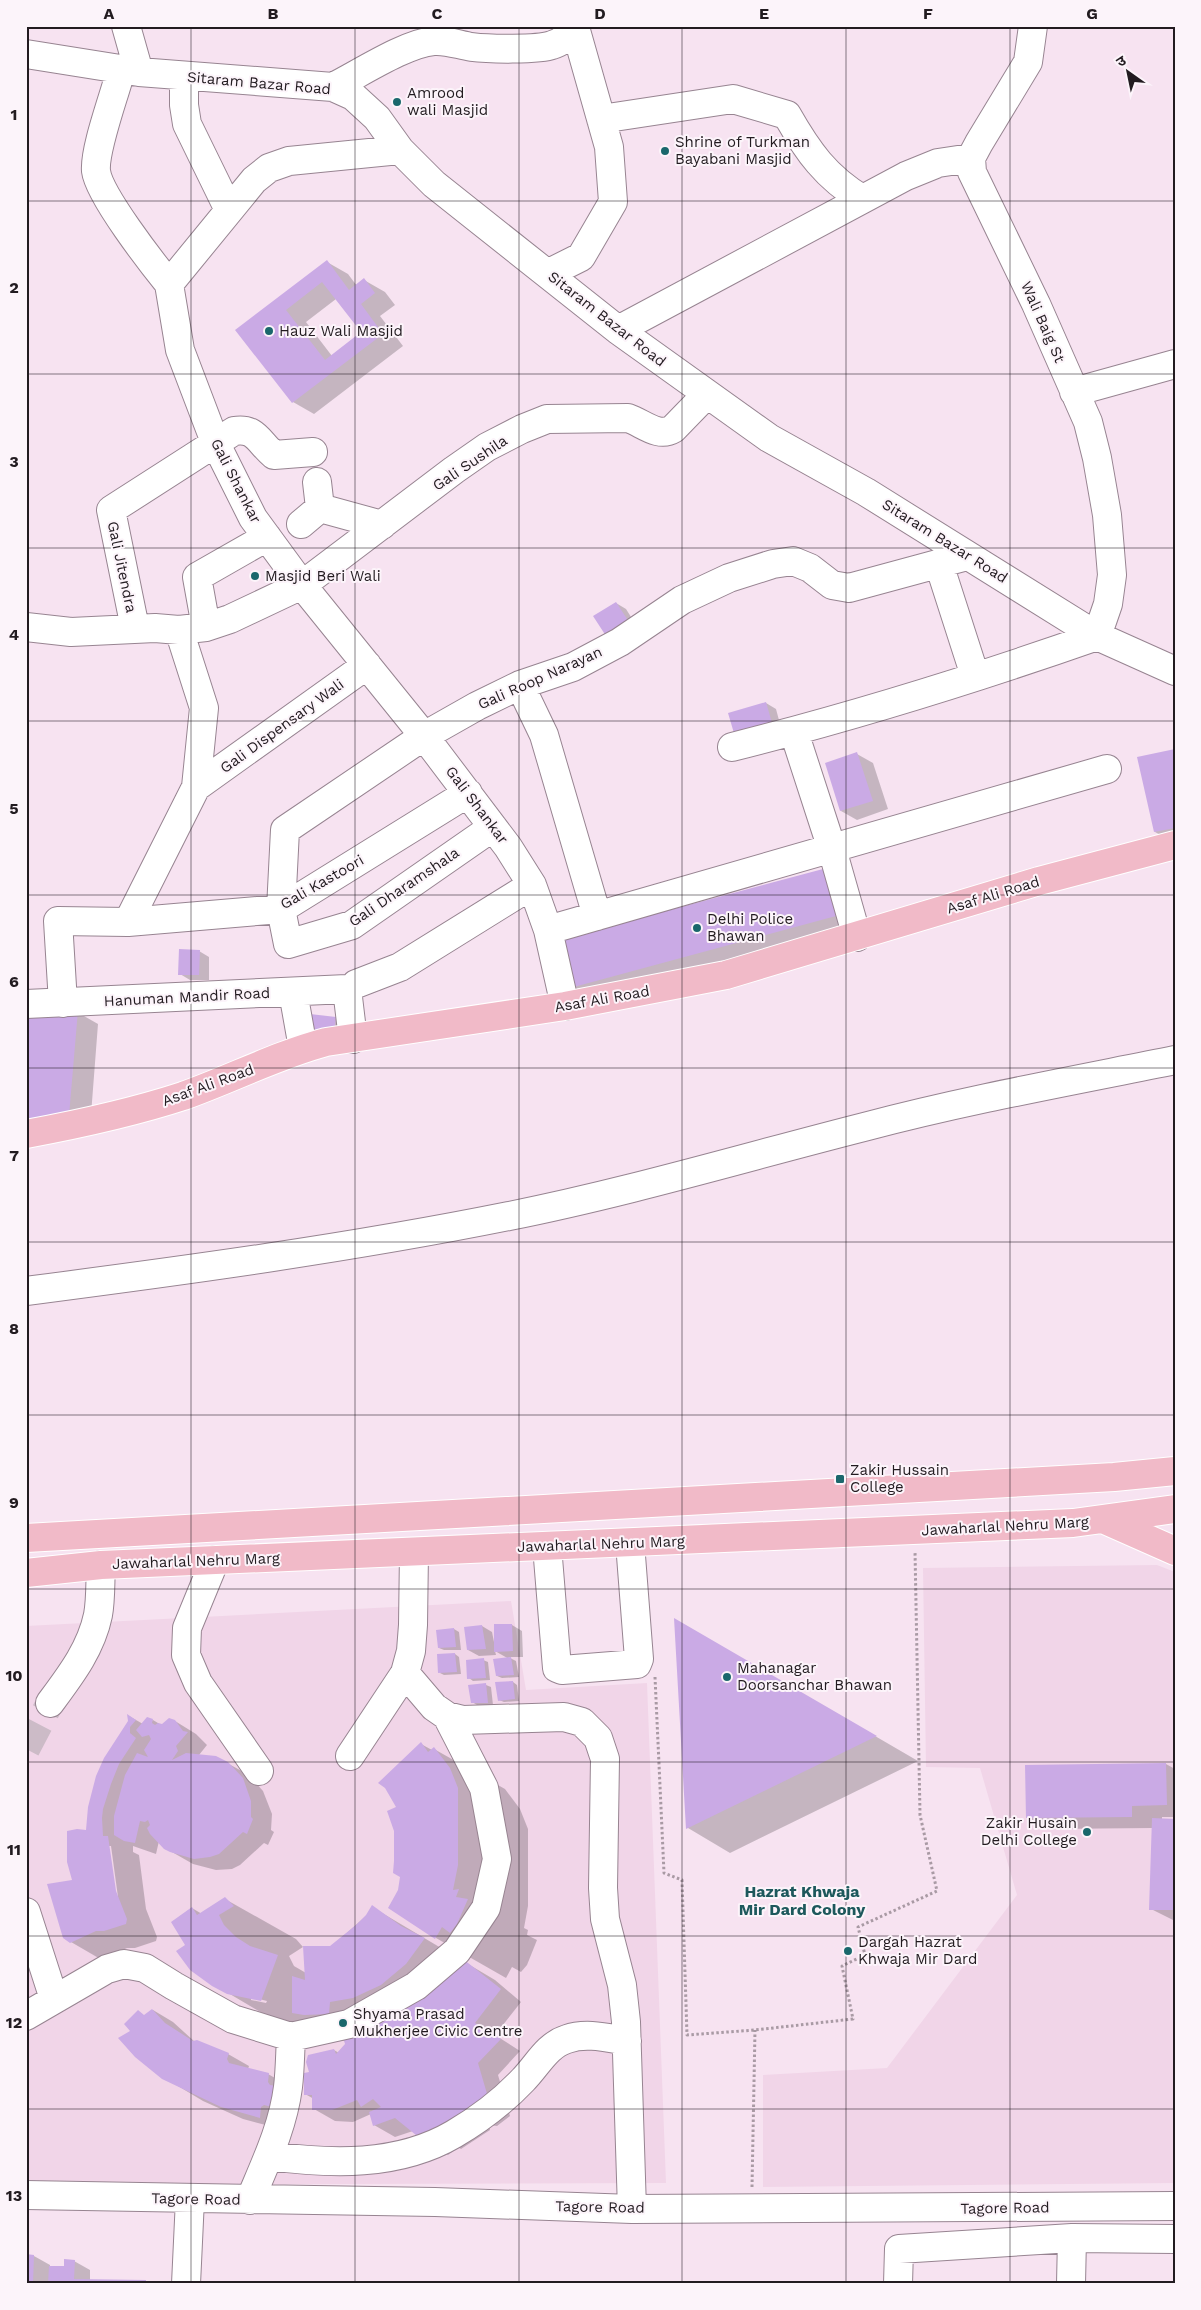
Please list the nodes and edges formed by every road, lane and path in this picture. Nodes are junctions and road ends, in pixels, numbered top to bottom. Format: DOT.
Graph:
graph roads {
  1 [pos="126,26"];
  2 [pos="1033,26"];
  3 [pos="575,27"];
  4 [pos="26,54"];
  5 [pos="130,71"];
  6 [pos="184,77"];
  7 [pos="333,87"];
  8 [pos="601,118"];
  9 [pos="400,150"];
  10 [pos="971,158"];
  11 [pos="862,199"];
  12 [pos="230,210"];
  13 [pos="549,273"];
  14 [pos="169,284"];
  15 [pos="618,330"];
  16 [pos="1175,364"];
  17 [pos="1074,392"];
  18 [pos="706,395"];
  19 [pos="215,442"];
  20 [pos="313,452"];
  21 [pos="312,504"];
  22 [pos="382,525"];
  23 [pos="267,537"];
  24 [pos="968,556"];
  25 [pos="939,564"];
  26 [pos="302,585"];
  27 [pos="26,627"];
  28 [pos="206,627"];
  29 [pos="135,628"];
  30 [pos="179,630"];
  31 [pos="1097,636"];
  32 [pos="367,665"];
  33 [pos="1175,671"];
  34 [pos="975,676"];
  35 [pos="520,685"];
  36 [pos="794,732"];
  37 [pos="424,736"];
  38 [pos="732,747"];
  39 [pos="1107,769"];
  40 [pos="196,787"];
  41 [pos="468,794"];
  42 [pos="493,827"];
  43 [pos="1175,844"];
  44 [pos="832,849"];
  45 [pos="1175,864"];
  46 [pos="532,885"];
  47 [pos="281,909"];
  48 [pos="597,916"];
  49 [pos="128,922"];
  50 [pos="548,930"];
  51 [pos="857,937"];
  52 [pos="351,987"];
  53 [pos="293,992"];
  54 [pos="63,1002"];
  55 [pos="26,1004"];
  56 [pos="565,1006"];
  57 [pos="353,1039"];
  58 [pos="303,1048"];
  59 [pos="1175,1060"];
  60 [pos="26,1134"];
  61 [pos="26,1152"];
  62 [pos="26,1291"];
  63 [pos="1172,1470"];
  64 [pos="1175,1509"];
  65 [pos="1105,1520"];
  66 [pos="915,1531"];
  67 [pos="26,1538"];
  68 [pos="630,1543"];
  69 [pos="547,1546"];
  70 [pos="1175,1551"];
  71 [pos="414,1552"];
  72 [pos="215,1560"];
  73 [pos="101,1565"];
  74 [pos="26,1573"];
  75 [pos="654,1668"];
  76 [pos="405,1673"];
  77 [pos="50,1703"];
  78 [pos="447,1716"];
  79 [pos="350,1756"];
  80 [pos="259,1771"];
  81 [pos="28,1927"];
  82 [pos="54,1999"];
  83 [pos="26,2016"];
  84 [pos="755,2030"];
  85 [pos="291,2037"];
  86 [pos="627,2041"];
  87 [pos="269,2156"];
  88 [pos="26,2195"];
  89 [pos="190,2198"];
  90 [pos="250,2200"];
  91 [pos="1175,2206"];
  92 [pos="751,2208"];
  93 [pos="632,2209"];
  94 [pos="1072,2238"];
  95 [pos="1175,2239"];
  96 [pos="186,2284"];
  97 [pos="898,2284"];
  98 [pos="1072,2284"];
  1 -- 5 [label="street"];
  2 -- 10 [label="street"];
  3 -- 7 [label="street"];
  3 -- 8 [label="street"];
  4 -- 5 [label="street, Sitaram Bazar Road"];
  5 -- 6 [label="street, Sitaram Bazar Road"];
  5 -- 14 [label="street"];
  6 -- 7 [label="street, Sitaram Bazar Road"];
  6 -- 12 [label="street"];
  7 -- 9 [label="street, Sitaram Bazar Road"];
  8 -- 11 [label="street"];
  8 -- 13 [label="street"];
  9 -- 12 [label="street"];
  9 -- 13 [label="street, Sitaram Bazar Road"];
  10 -- 11 [label="street"];
  10 -- 17 [label="street, Wali Baig St"];
  11 -- 15 [label="street"];
  12 -- 14 [label="street"];
  13 -- 15 [label="street, Sitaram Bazar Road"];
  14 -- 19 [label="street, Gali Shankar"];
  15 -- 18 [label="street, Sitaram Bazar Road"];
  16 -- 17 [label="street"];
  17 -- 31 [label="street, Wali Baig St"];
  18 -- 22 [label="street, Gali Sushila"];
  18 -- 24 [label="street, Sitaram Bazar Road"];
  19 -- 20 [label="street"];
  19 -- 23 [label="street, Gali Shankar"];
  19 -- 29 [label="street, Gali Jitendra"];
  21 -- 22 [label="street"];
  22 -- 26 [label="street, Gali Sushila"];
  23 -- 26 [label="street, Gali Shankar"];
  23 -- 28 [label="street"];
  24 -- 25 [label="street, Gali Roop Narayan"];
  24 -- 31 [label="street, Sitaram Bazar Road"];
  25 -- 34 [label="street"];
  25 -- 35 [label="street, Gali Roop Narayan"];
  26 -- 28 [label="street, Gali Sushila"];
  26 -- 32 [label="street, Gali Shankar"];
  27 -- 29 [label="street, Gali Sushila"];
  28 -- 30 [label="street, Gali Sushila"];
  29 -- 30 [label="street, Gali Sushila"];
  30 -- 40 [label="street"];
  31 -- 33 [label="street, Sitaram Bazar Road"];
  31 -- 34 [label="street"];
  32 -- 37 [label="street, Gali Shankar"];
  32 -- 40 [label="street, Gali Dispensary Wali"];
  34 -- 36 [label="street"];
  35 -- 37 [label="street, Gali Roop Narayan"];
  35 -- 48 [label="street"];
  36 -- 38 [label="street"];
  36 -- 44 [label="street"];
  37 -- 41 [label="street, Gali Shankar"];
  37 -- 47 [label="street, Gali Roop Narayan"];
  39 -- 44 [label="street"];
  40 -- 49 [label="street"];
  41 -- 42 [label="street, Gali Shankar"];
  41 -- 47 [label="street, Gali Kastoori"];
  42 -- 46 [label="street, Gali Shankar"];
  42 -- 47 [label="street, Gali Dharamshala"];
  43 -- 51 [label="main road, Asaf Ali Road"];
  44 -- 48 [label="street"];
  44 -- 51 [label="street"];
  45 -- 61 [label="main road, Asaf Ali Road"];
  46 -- 50 [label="street, Gali Shankar"];
  46 -- 52 [label="street, Hanuman Mandir Road"];
  47 -- 49 [label="street, Gali Kastoori"];
  48 -- 50 [label="street"];
  49 -- 54 [label="street, Gali Kastoori"];
  50 -- 56 [label="street, Gali Shankar"];
  51 -- 56 [label="main road, Asaf Ali Road"];
  52 -- 53 [label="street, Hanuman Mandir Road"];
  52 -- 57 [label="street"];
  53 -- 54 [label="street, Hanuman Mandir Road"];
  53 -- 58 [label="street"];
  54 -- 55 [label="street, Hanuman Mandir Road"];
  56 -- 57 [label="main road, Asaf Ali Road"];
  57 -- 58 [label="main road, Asaf Ali Road"];
  58 -- 60 [label="main road, Asaf Ali Road"];
  59 -- 62 [label="street"];
  63 -- 67 [label="main road, Jawaharlal Nehru Marg"];
  64 -- 65 [label="main road, Jawaharlal Nehru Marg"];
  65 -- 66 [label="main road, Jawaharlal Nehru Marg"];
  65 -- 70 [label="main road"];
  66 -- 68 [label="main road, Jawaharlal Nehru Marg"];
  66 -- 84 [label="path"];
  68 -- 69 [label="main road, Jawaharlal Nehru Marg"];
  68 -- 69 [label="street"];
  69 -- 71 [label="main road, Jawaharlal Nehru Marg"];
  71 -- 72 [label="main road, Jawaharlal Nehru Marg"];
  71 -- 76 [label="street"];
  72 -- 73 [label="main road, Jawaharlal Nehru Marg"];
  72 -- 80 [label="street"];
  73 -- 74 [label="main road, Jawaharlal Nehru Marg"];
  73 -- 77 [label="street"];
  75 -- 84 [label="path"];
  76 -- 78 [label="street"];
  76 -- 79 [label="street"];
  78 -- 85 [label="street"];
  78 -- 86 [label="street"];
  81 -- 82 [label="street"];
  82 -- 83 [label="street"];
  82 -- 85 [label="street"];
  84 -- 92 [label="path"];
  85 -- 87 [label="street"];
  86 -- 87 [label="street"];
  86 -- 93 [label="street"];
  87 -- 90 [label="street"];
  88 -- 89 [label="street, Tagore Road"];
  89 -- 90 [label="street, Tagore Road"];
  89 -- 96 [label="street"];
  90 -- 93 [label="street, Tagore Road"];
  91 -- 92 [label="street, Tagore Road"];
  92 -- 93 [label="street, Tagore Road"];
  94 -- 95 [label="street"];
  94 -- 97 [label="street"];
  94 -- 98 [label="street"];
}
